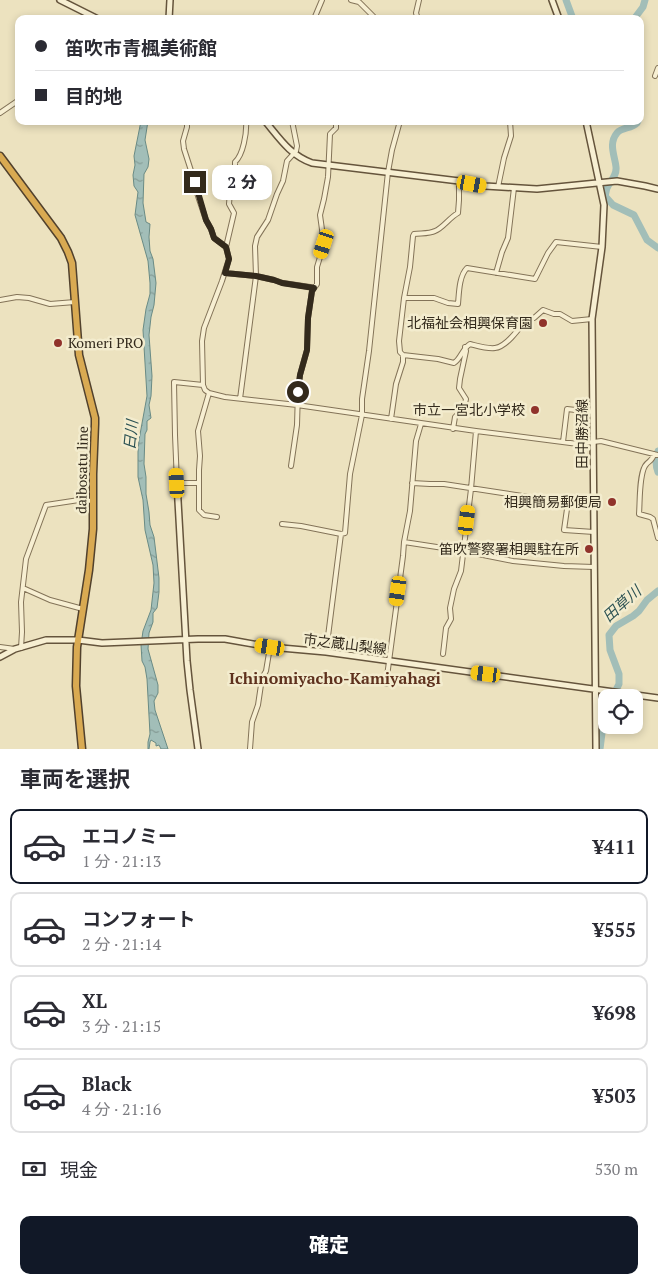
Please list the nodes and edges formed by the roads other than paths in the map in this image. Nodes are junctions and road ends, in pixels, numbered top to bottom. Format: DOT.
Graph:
graph roads {
  1 [pos="60,0"];
  2 [pos="170,0"];
  3 [pos="322,0"];
  4 [pos="351,0"];
  5 [pos="419,0"];
  6 [pos="552,0"];
  7 [pos="90,15"];
  8 [pos="169,15"];
  9 [pos="316,15"];
  10 [pos="372,15"];
  11 [pos="417,15"];
  12 [pos="558,15"];
  13 [pos="658,68"];
  14 [pos="654,76"];
  15 [pos="15,103"];
  16 [pos="0,113"];
  17 [pos="187,125"];
  18 [pos="246,125"];
  19 [pos="268,125"];
  20 [pos="293,125"];
  21 [pos="336,125"];
  22 [pos="399,125"];
  23 [pos="510,125"];
  24 [pos="587,125"];
  25 [pos="293,153"];
  26 [pos="0,156"];
  27 [pos="328,165"];
  28 [pos="388,172"];
  29 [pos="459,181"];
  30 [pos="599,183"];
  31 [pos="498,187"];
  32 [pos="514,188"];
  33 [pos="658,189"];
  34 [pos="226,247"];
  35 [pos="602,247"];
  36 [pos="225,273"];
  37 [pos="496,273"];
  38 [pos="256,276"];
  39 [pos="314,288"];
  40 [pos="404,298"];
  41 [pos="0,300"];
  42 [pos="75,302"];
  43 [pos="592,319"];
  44 [pos="465,347"];
  45 [pos="403,355"];
  46 [pos="203,385"];
  47 [pos="209,393"];
  48 [pos="240,399"];
  49 [pos="297,405"];
  50 [pos="593,412"];
  51 [pos="362,415"];
  52 [pos="391,419"];
  53 [pos="420,424"];
  54 [pos="453,428"];
  55 [pos="476,432"];
  56 [pos="563,442"];
  57 [pos="593,442"];
  58 [pos="656,454"];
  59 [pos="292,466"];
  60 [pos="177,483"];
  61 [pos="198,483"];
  62 [pos="412,483"];
  63 [pos="471,489"];
  64 [pos="93,501"];
  65 [pos="568,502"];
  66 [pos="594,507"];
  67 [pos="217,517"];
  68 [pos="282,524"];
  69 [pos="594,532"];
  70 [pos="341,534"];
  71 [pos="658,538"];
  72 [pos="404,542"];
  73 [pos="463,551"];
  74 [pos="594,567"];
  75 [pos="23,588"];
  76 [pos="83,609"];
  77 [pos="78,640"];
  78 [pos="186,640"];
  79 [pos="0,647"];
  80 [pos="270,647"];
  81 [pos="21,648"];
  82 [pos="15,650"];
  83 [pos="326,652"];
  84 [pos="443,654"];
  85 [pos="0,657"];
  86 [pos="389,662"];
  87 [pos="386,684"];
  88 [pos="595,689"];
  89 [pos="658,698"];
  90 [pos="83,749"];
  91 [pos="198,749"];
  92 [pos="250,749"];
  93 [pos="596,749"];
  1 -- 7 [label="main road"];
  2 -- 8 [label="main road"];
  3 -- 9 [label="street"];
  4 -- 10 [label="street"];
  5 -- 11 [label="street"];
  6 -- 12 [label="main road"];
  13 -- 14 [label="street"];
  15 -- 16 [label="street"];
  17 -- 34 [label="street"];
  18 -- 34 [label="street"];
  19 -- 25 [label="main road"];
  20 -- 25 [label="street"];
  21 -- 27 [label="street"];
  22 -- 28 [label="street"];
  23 -- 31 [label="street"];
  24 -- 30 [label="main road, 田中勝沼線"];
  25 -- 27 [label="main road"];
  25 -- 38 [label="street"];
  26 -- 42 [label="highway, daibosatu line"];
  27 -- 28 [label="main road"];
  27 -- 39 [label="street"];
  28 -- 29 [label="main road"];
  28 -- 51 [label="street"];
  29 -- 31 [label="main road"];
  29 -- 40 [label="street"];
  30 -- 32 [label="main road"];
  30 -- 33 [label="main road"];
  30 -- 35 [label="main road, 田中勝沼線"];
  31 -- 32 [label="main road"];
  32 -- 37 [label="street"];
  34 -- 36 [label="street"];
  35 -- 37 [label="street"];
  35 -- 43 [label="main road, 田中勝沼線"];
  36 -- 38 [label="street"];
  36 -- 46 [label="street"];
  37 -- 40 [label="street"];
  38 -- 39 [label="street"];
  38 -- 48 [label="street"];
  39 -- 49 [label="street"];
  40 -- 45 [label="street"];
  41 -- 42 [label="street"];
  42 -- 64 [label="highway, daibosatu line"];
  43 -- 44 [label="street"];
  43 -- 50 [label="main road, 田中勝沼線"];
  44 -- 45 [label="street"];
  44 -- 54 [label="street"];
  45 -- 52 [label="street"];
  46 -- 47 [label="street"];
  46 -- 60 [label="street"];
  47 -- 48 [label="street"];
  47 -- 61 [label="street"];
  48 -- 49 [label="street"];
  49 -- 51 [label="street"];
  49 -- 59 [label="street"];
  50 -- 56 [label="street"];
  50 -- 57 [label="main road, 田中勝沼線"];
  51 -- 52 [label="street"];
  51 -- 70 [label="street"];
  52 -- 53 [label="street"];
  53 -- 54 [label="street"];
  53 -- 62 [label="street"];
  54 -- 55 [label="street"];
  55 -- 56 [label="street"];
  55 -- 63 [label="street"];
  56 -- 57 [label="street"];
  57 -- 58 [label="street"];
  57 -- 66 [label="main road, 田中勝沼線"];
  58 -- 71 [label="street"];
  60 -- 61 [label="street"];
  60 -- 78 [label="main road"];
  61 -- 67 [label="street"];
  62 -- 63 [label="street"];
  62 -- 72 [label="street"];
  63 -- 65 [label="street"];
  63 -- 73 [label="street"];
  64 -- 75 [label="street"];
  64 -- 76 [label="highway, daibosatu line"];
  65 -- 66 [label="street"];
  65 -- 69 [label="street"];
  66 -- 69 [label="main road, 田中勝沼線"];
  68 -- 70 [label="street"];
  69 -- 74 [label="main road, 田中勝沼線"];
  70 -- 83 [label="street"];
  72 -- 73 [label="street"];
  72 -- 86 [label="street"];
  73 -- 74 [label="street"];
  73 -- 84 [label="street"];
  74 -- 88 [label="main road, 田中勝沼線"];
  75 -- 76 [label="street"];
  75 -- 81 [label="street"];
  76 -- 77 [label="highway, daibosatu line"];
  77 -- 78 [label="main road, 市之蔵山梨線"];
  77 -- 81 [label="main road, 市之蔵山梨線"];
  77 -- 90 [label="highway, daibosatu line"];
  78 -- 80 [label="main road, 市之蔵山梨線"];
  78 -- 91 [label="main road"];
  79 -- 82 [label="street"];
  80 -- 83 [label="main road, 市之蔵山梨線"];
  80 -- 92 [label="street"];
  81 -- 82 [label="main road, 市之蔵山梨線"];
  82 -- 85 [label="main road, 市之蔵山梨線"];
  83 -- 86 [label="main road, 市之蔵山梨線"];
  86 -- 87 [label="street"];
  86 -- 88 [label="main road, 市之蔵山梨線"];
  88 -- 89 [label="main road, 市之蔵山梨線"];
  88 -- 93 [label="main road, 田中勝沼線"];
}
